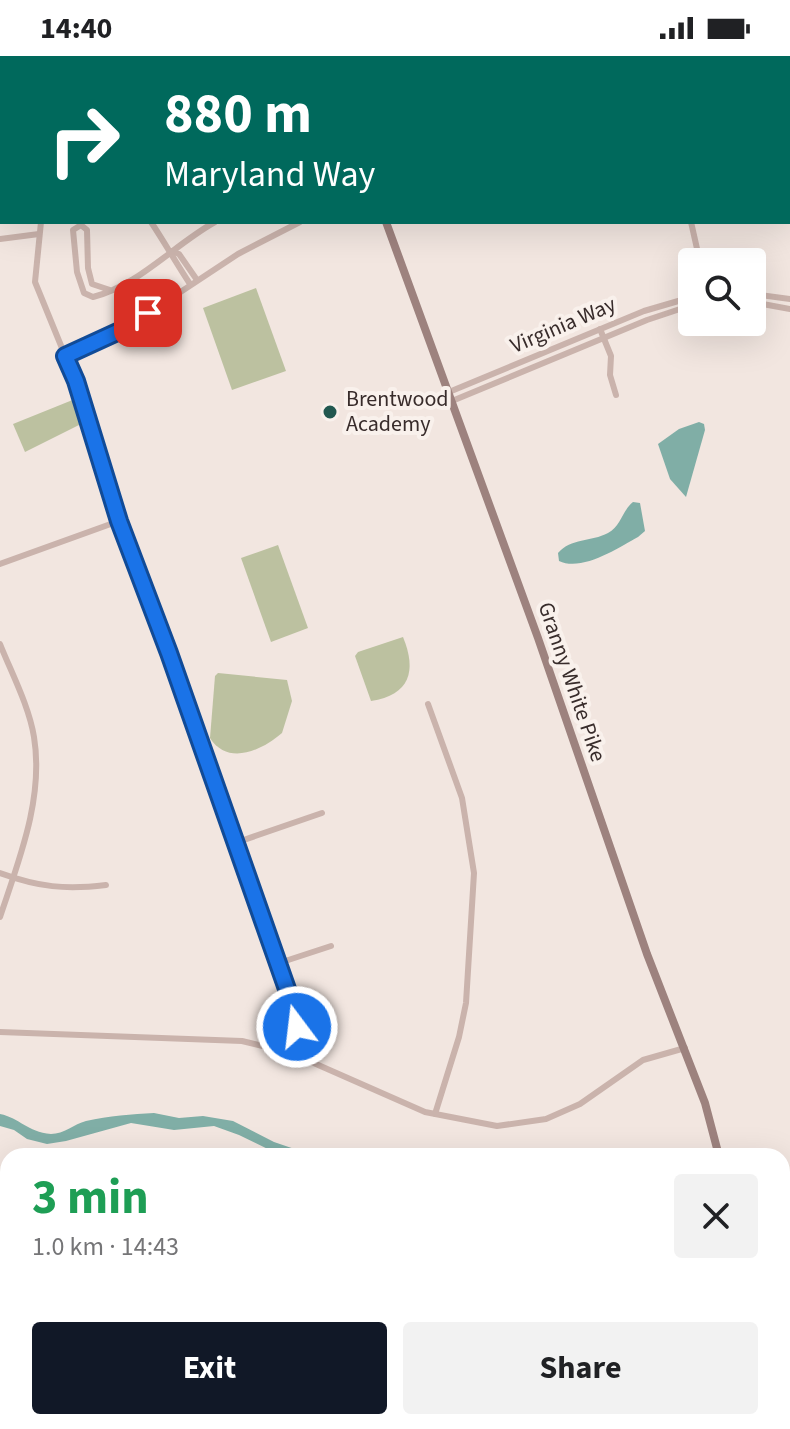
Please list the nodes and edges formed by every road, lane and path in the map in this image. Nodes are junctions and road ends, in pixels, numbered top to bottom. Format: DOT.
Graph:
graph roads {
  1 [pos="41,224"];
  2 [pos="152,224"];
  3 [pos="212,224"];
  4 [pos="296,224"];
  5 [pos="387,224"];
  6 [pos="691,224"];
  7 [pos="39,234"];
  8 [pos="0,239"];
  9 [pos="697,248"];
  10 [pos="171,251"];
  11 [pos="79,279"];
  12 [pos="197,280"];
  13 [pos="92,284"];
  14 [pos="190,284"];
  15 [pos="110,290"];
  16 [pos="766,296"];
  17 [pos="790,299"];
  18 [pos="678,301"];
  19 [pos="766,305"];
  20 [pos="678,309"];
  21 [pos="790,309"];
  22 [pos="600,329"];
  23 [pos="604,338"];
  24 [pos="65,356"];
  25 [pos="616,395"];
  26 [pos="450,396"];
  27 [pos="119,521"];
  28 [pos="0,564"];
  29 [pos="0,644"];
  30 [pos="428,704"];
  31 [pos="322,813"];
  32 [pos="235,843"];
  33 [pos="0,873"];
  34 [pos="13,877"];
  35 [pos="106,885"];
  36 [pos="0,917"];
  37 [pos="331,946"];
  38 [pos="276,964"];
  39 [pos="0,1031"];
  40 [pos="685,1048"];
  41 [pos="291,1053"];
  42 [pos="435,1114"];
  43 [pos="717,1148"];
  1 -- 7 [label="street"];
  2 -- 10 [label="street"];
  3 -- 10 [label="street"];
  4 -- 12 [label="street"];
  5 -- 26 [label="main road, Granny White Pike"];
  6 -- 9 [label="street"];
  7 -- 8 [label="street"];
  7 -- 24 [label="street"];
  10 -- 12 [label="street"];
  10 -- 14 [label="street"];
  10 -- 15 [label="street"];
  11 -- 13 [label="street"];
  11 -- 13 [label="street"];
  11 -- 15 [label="street"];
  12 -- 14 [label="street"];
  13 -- 15 [label="street"];
  14 -- 24 [label="street"];
  16 -- 17 [label="street"];
  18 -- 22 [label="street, Virginia Way"];
  19 -- 21 [label="street"];
  20 -- 23 [label="street, Virginia Way"];
  22 -- 23 [label="street"];
  22 -- 26 [label="street, Virginia Way"];
  23 -- 25 [label="street"];
  23 -- 26 [label="street, Virginia Way"];
  24 -- 27 [label="street"];
  26 -- 40 [label="main road, Granny White Pike"];
  27 -- 28 [label="street"];
  27 -- 32 [label="street"];
  29 -- 34 [label="street"];
  30 -- 42 [label="street"];
  31 -- 32 [label="street"];
  32 -- 38 [label="street"];
  33 -- 34 [label="street"];
  34 -- 35 [label="street"];
  34 -- 36 [label="street"];
  37 -- 38 [label="street"];
  38 -- 41 [label="street"];
  39 -- 41 [label="street"];
  40 -- 42 [label="street"];
  40 -- 43 [label="main road, Granny White Pike"];
  41 -- 42 [label="street"];
}
